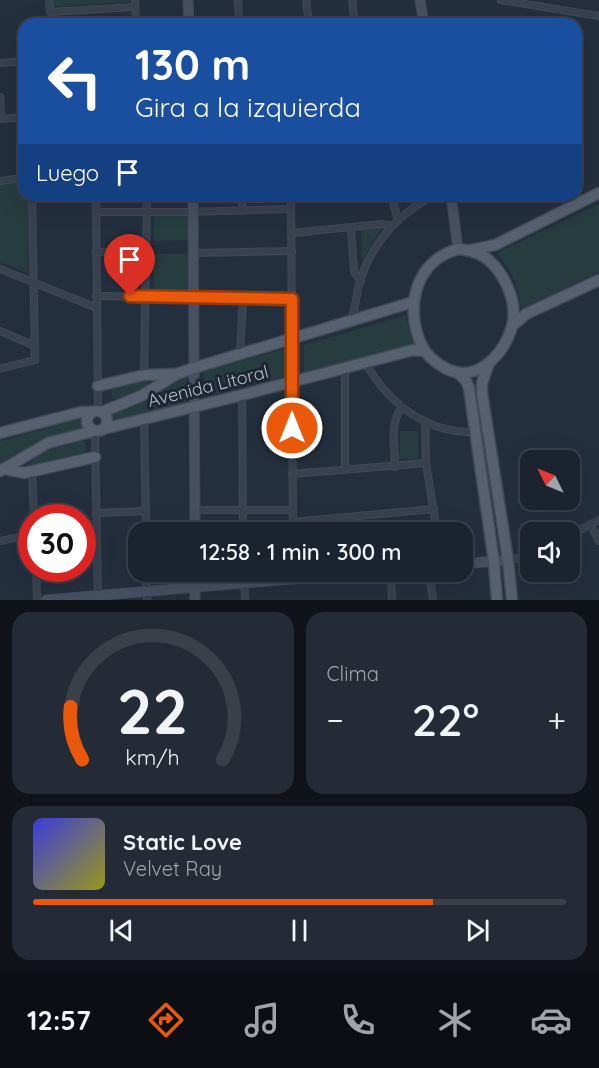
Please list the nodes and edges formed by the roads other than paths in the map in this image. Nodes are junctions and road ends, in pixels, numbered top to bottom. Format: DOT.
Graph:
graph roads {
  1 [pos="50,0"];
  2 [pos="188,0"];
  3 [pos="238,0"];
  4 [pos="306,0"];
  5 [pos="352,0"];
  6 [pos="420,0"];
  7 [pos="501,0"];
  8 [pos="135,3"];
  9 [pos="599,16"];
  10 [pos="136,18"];
  11 [pos="189,18"];
  12 [pos="239,18"];
  13 [pos="308,18"];
  14 [pos="354,18"];
  15 [pos="423,18"];
  16 [pos="18,62"];
  17 [pos="0,63"];
  18 [pos="0,96"];
  19 [pos="18,118"];
  20 [pos="1,119"];
  21 [pos="18,179"];
  22 [pos="0,181"];
  23 [pos="599,194"];
  24 [pos="32,201"];
  25 [pos="96,201"];
  26 [pos="147,201"];
  27 [pos="193,201"];
  28 [pos="242,201"];
  29 [pos="291,201"];
  30 [pos="393,201"];
  31 [pos="423,201"];
  32 [pos="452,201"];
  33 [pos="291,209"];
  34 [pos="193,211"];
  35 [pos="242,211"];
  36 [pos="96,212"];
  37 [pos="147,212"];
  38 [pos="398,220"];
  39 [pos="392,226"];
  40 [pos="351,228"];
  41 [pos="292,233"];
  42 [pos="459,249"];
  43 [pos="470,250"];
  44 [pos="292,251"];
  45 [pos="96,252"];
  46 [pos="147,253"];
  47 [pos="193,253"];
  48 [pos="0,269"];
  49 [pos="599,280"];
  50 [pos="361,281"];
  51 [pos="35,284"];
  52 [pos="96,296"];
  53 [pos="147,296"];
  54 [pos="193,297"];
  55 [pos="243,298"];
  56 [pos="292,299"];
  57 [pos="412,302"];
  58 [pos="96,308"];
  59 [pos="351,320"];
  60 [pos="513,325"];
  61 [pos="0,331"];
  62 [pos="292,338"];
  63 [pos="35,346"];
  64 [pos="425,351"];
  65 [pos="240,354"];
  66 [pos="363,363"];
  67 [pos="489,363"];
  68 [pos="194,368"];
  69 [pos="0,369"];
  70 [pos="345,369"];
  71 [pos="458,373"];
  72 [pos="177,374"];
  73 [pos="144,375"];
  74 [pos="293,382"];
  75 [pos="98,386"];
  76 [pos="242,395"];
  77 [pos="193,406"];
  78 [pos="402,408"];
  79 [pos="97,411"];
  80 [pos="144,418"];
  81 [pos="425,421"];
  82 [pos="98,430"];
  83 [pos="475,432"];
  84 [pos="0,433"];
  85 [pos="95,457"];
  86 [pos="426,464"];
  87 [pos="395,467"];
  88 [pos="2,470"];
  89 [pos="345,470"];
  90 [pos="32,471"];
  91 [pos="292,474"];
  92 [pos="33,504"];
  93 [pos="96,504"];
  94 [pos="242,509"];
  95 [pos="434,509"];
  96 [pos="195,510"];
  97 [pos="292,510"];
  98 [pos="146,511"];
  99 [pos="96,513"];
  100 [pos="599,520"];
  101 [pos="146,522"];
  102 [pos="195,522"];
  103 [pos="243,522"];
  104 [pos="293,522"];
  105 [pos="436,522"];
  106 [pos="590,524"];
  107 [pos="580,530"];
  108 [pos="18,537"];
  109 [pos="0,541"];
  110 [pos="599,541"];
  111 [pos="520,558"];
  112 [pos="508,561"];
  113 [pos="494,562"];
  114 [pos="473,563"];
  115 [pos="36,582"];
  116 [pos="195,582"];
  117 [pos="244,582"];
  118 [pos="391,582"];
  119 [pos="430,582"];
  120 [pos="195,586"];
  121 [pos="146,595"];
  122 [pos="97,598"];
  123 [pos="37,600"];
  124 [pos="48,600"];
  125 [pos="195,600"];
  126 [pos="245,600"];
  127 [pos="392,600"];
  128 [pos="433,600"];
  129 [pos="497,600"];
  130 [pos="512,600"];
  1 -- 8 [label="street"];
  2 -- 11 [label="street"];
  3 -- 12 [label="street"];
  4 -- 13 [label="street"];
  5 -- 14 [label="street"];
  6 -- 15 [label="street"];
  7 -- 9 [label="street"];
  8 -- 10 [label="street"];
  16 -- 17 [label="street"];
  18 -- 20 [label="street"];
  19 -- 20 [label="street"];
  21 -- 22 [label="street"];
  23 -- 43 [label="main road"];
  24 -- 51 [label="street"];
  25 -- 36 [label="street"];
  26 -- 37 [label="street"];
  27 -- 34 [label="street"];
  28 -- 35 [label="street"];
  29 -- 33 [label="street"];
  30 -- 38 [label="street"];
  31 -- 38 [label="street"];
  32 -- 42 [label="street"];
  33 -- 35 [label="street"];
  33 -- 41 [label="street"];
  34 -- 35 [label="street"];
  34 -- 37 [label="street"];
  34 -- 47 [label="street"];
  36 -- 37 [label="street"];
  36 -- 45 [label="street"];
  37 -- 46 [label="street"];
  38 -- 39 [label="street"];
  39 -- 40 [label="street"];
  39 -- 50 [label="street"];
  40 -- 41 [label="street"];
  40 -- 50 [label="street"];
  41 -- 44 [label="street"];
  42 -- 43 [label="main road"];
  42 -- 57 [label="main road"];
  43 -- 60 [label="main road"];
  44 -- 47 [label="street"];
  44 -- 56 [label="street"];
  45 -- 46 [label="street"];
  45 -- 52 [label="street"];
  46 -- 53 [label="street"];
  47 -- 54 [label="street"];
  48 -- 51 [label="street"];
  49 -- 60 [label="main road"];
  50 -- 59 [label="street"];
  51 -- 58 [label="street"];
  51 -- 63 [label="street"];
  52 -- 53 [label="street"];
  52 -- 58 [label="street"];
  53 -- 54 [label="street"];
  53 -- 73 [label="street"];
  54 -- 55 [label="street"];
  54 -- 68 [label="street"];
  55 -- 56 [label="street"];
  55 -- 65 [label="street"];
  56 -- 62 [label="street"];
  57 -- 59 [label="main road, Avenida Litoral"];
  57 -- 64 [label="main road"];
  58 -- 75 [label="street"];
  59 -- 62 [label="main road, Avenida Litoral"];
  60 -- 67 [label="main road"];
  61 -- 63 [label="street"];
  62 -- 65 [label="main road, Avenida Litoral"];
  62 -- 74 [label="street"];
  63 -- 69 [label="street"];
  64 -- 66 [label="main road, Avenida Litoral"];
  64 -- 71 [label="main road"];
  65 -- 68 [label="main road, Avenida Litoral"];
  66 -- 70 [label="main road, Avenida Litoral"];
  66 -- 78 [label="street"];
  67 -- 71 [label="main road"];
  67 -- 112 [label="main road"];
  68 -- 72 [label="main road, Avenida Litoral"];
  68 -- 77 [label="street"];
  70 -- 74 [label="main road, Avenida Litoral"];
  70 -- 89 [label="street"];
  71 -- 83 [label="main road"];
  72 -- 73 [label="main road"];
  72 -- 79 [label="main road, Avenida Litoral"];
  73 -- 75 [label="main road"];
  74 -- 76 [label="main road, Avenida Litoral"];
  74 -- 91 [label="street"];
  75 -- 79 [label="street"];
  76 -- 77 [label="main road, Avenida Litoral"];
  76 -- 94 [label="street"];
  77 -- 80 [label="main road, Avenida Litoral"];
  77 -- 96 [label="street"];
  78 -- 81 [label="street"];
  78 -- 87 [label="street"];
  79 -- 82 [label="main road"];
  79 -- 82 [label="main road"];
  79 -- 84 [label="main road, Avenida Litoral"];
  80 -- 82 [label="main road, Avenida Litoral"];
  80 -- 98 [label="street"];
  81 -- 83 [label="street"];
  81 -- 86 [label="street"];
  82 -- 85 [label="street"];
  82 -- 88 [label="main road, Avenida Litoral"];
  83 -- 113 [label="main road"];
  85 -- 90 [label="main road"];
  85 -- 93 [label="street"];
  86 -- 87 [label="street"];
  86 -- 95 [label="street"];
  87 -- 89 [label="street"];
  88 -- 90 [label="main road"];
  89 -- 91 [label="street"];
  90 -- 92 [label="street"];
  91 -- 97 [label="street"];
  94 -- 96 [label="street"];
  94 -- 97 [label="street"];
  94 -- 103 [label="street"];
  95 -- 104 [label="street"];
  95 -- 105 [label="street"];
  96 -- 102 [label="street"];
  97 -- 104 [label="street"];
  98 -- 99 [label="street"];
  98 -- 101 [label="street"];
  99 -- 122 [label="street"];
  100 -- 106 [label="street"];
  106 -- 107 [label="street"];
  106 -- 110 [label="street"];
  108 -- 109 [label="street"];
  111 -- 112 [label="street"];
  112 -- 113 [label="street"];
  112 -- 130 [label="main road"];
  113 -- 114 [label="street"];
  113 -- 129 [label="main road"];
  115 -- 123 [label="street"];
  116 -- 120 [label="street"];
  117 -- 120 [label="street"];
  117 -- 126 [label="street"];
  118 -- 127 [label="street"];
  119 -- 128 [label="street"];
  120 -- 121 [label="street"];
  120 -- 125 [label="street"];
  121 -- 122 [label="street"];
  122 -- 124 [label="street"];
}
